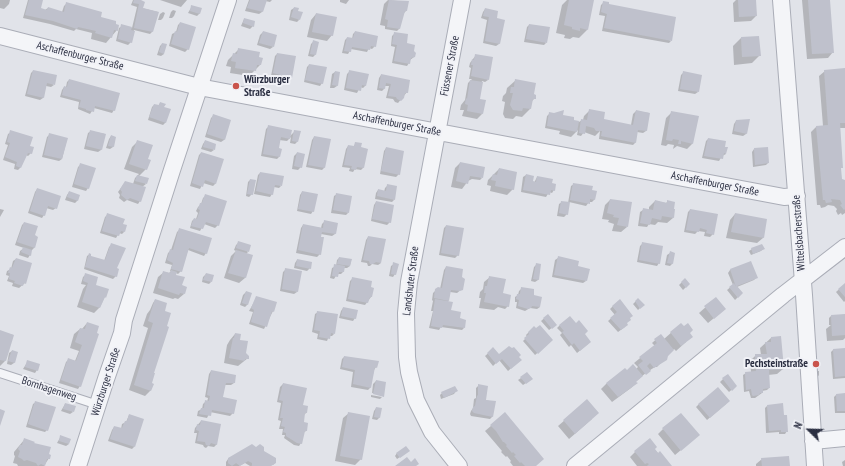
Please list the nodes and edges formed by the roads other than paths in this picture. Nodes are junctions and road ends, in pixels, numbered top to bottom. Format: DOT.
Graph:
graph roads {
  1 [pos="228,0"];
  2 [pos="462,0"];
  3 [pos="781,0"];
  4 [pos="0,36"];
  5 [pos="199,87"];
  6 [pos="438,131"];
  7 [pos="797,196"];
  8 [pos="845,247"];
  9 [pos="803,281"];
  10 [pos="0,373"];
  11 [pos="98,405"];
  12 [pos="845,438"];
  13 [pos="813,441"];
  14 [pos="78,466"];
  15 [pos="459,466"];
  16 [pos="575,466"];
  17 [pos="815,466"];
  1 -- 5 [label="street, Würzburger Straße"];
  2 -- 6 [label="street, Füssener Straße"];
  3 -- 7 [label="street, Wittelsbacherstraße"];
  4 -- 5 [label="street, Aschaffenburger Straße"];
  5 -- 6 [label="street, Aschaffenburger Straße"];
  5 -- 11 [label="street, Würzburger Straße"];
  6 -- 7 [label="street, Aschaffenburger Straße"];
  6 -- 15 [label="street, Landshuter Straße"];
  7 -- 9 [label="street, Wittelsbacherstraße"];
  8 -- 9 [label="street"];
  9 -- 13 [label="street, Wittelsbacherstraße"];
  9 -- 16 [label="street"];
  10 -- 11 [label="lane, Bornhagenweg"];
  11 -- 14 [label="street, Würzburger Straße"];
  12 -- 13 [label="street"];
  13 -- 17 [label="street, Wittelsbacherstraße"];
}
